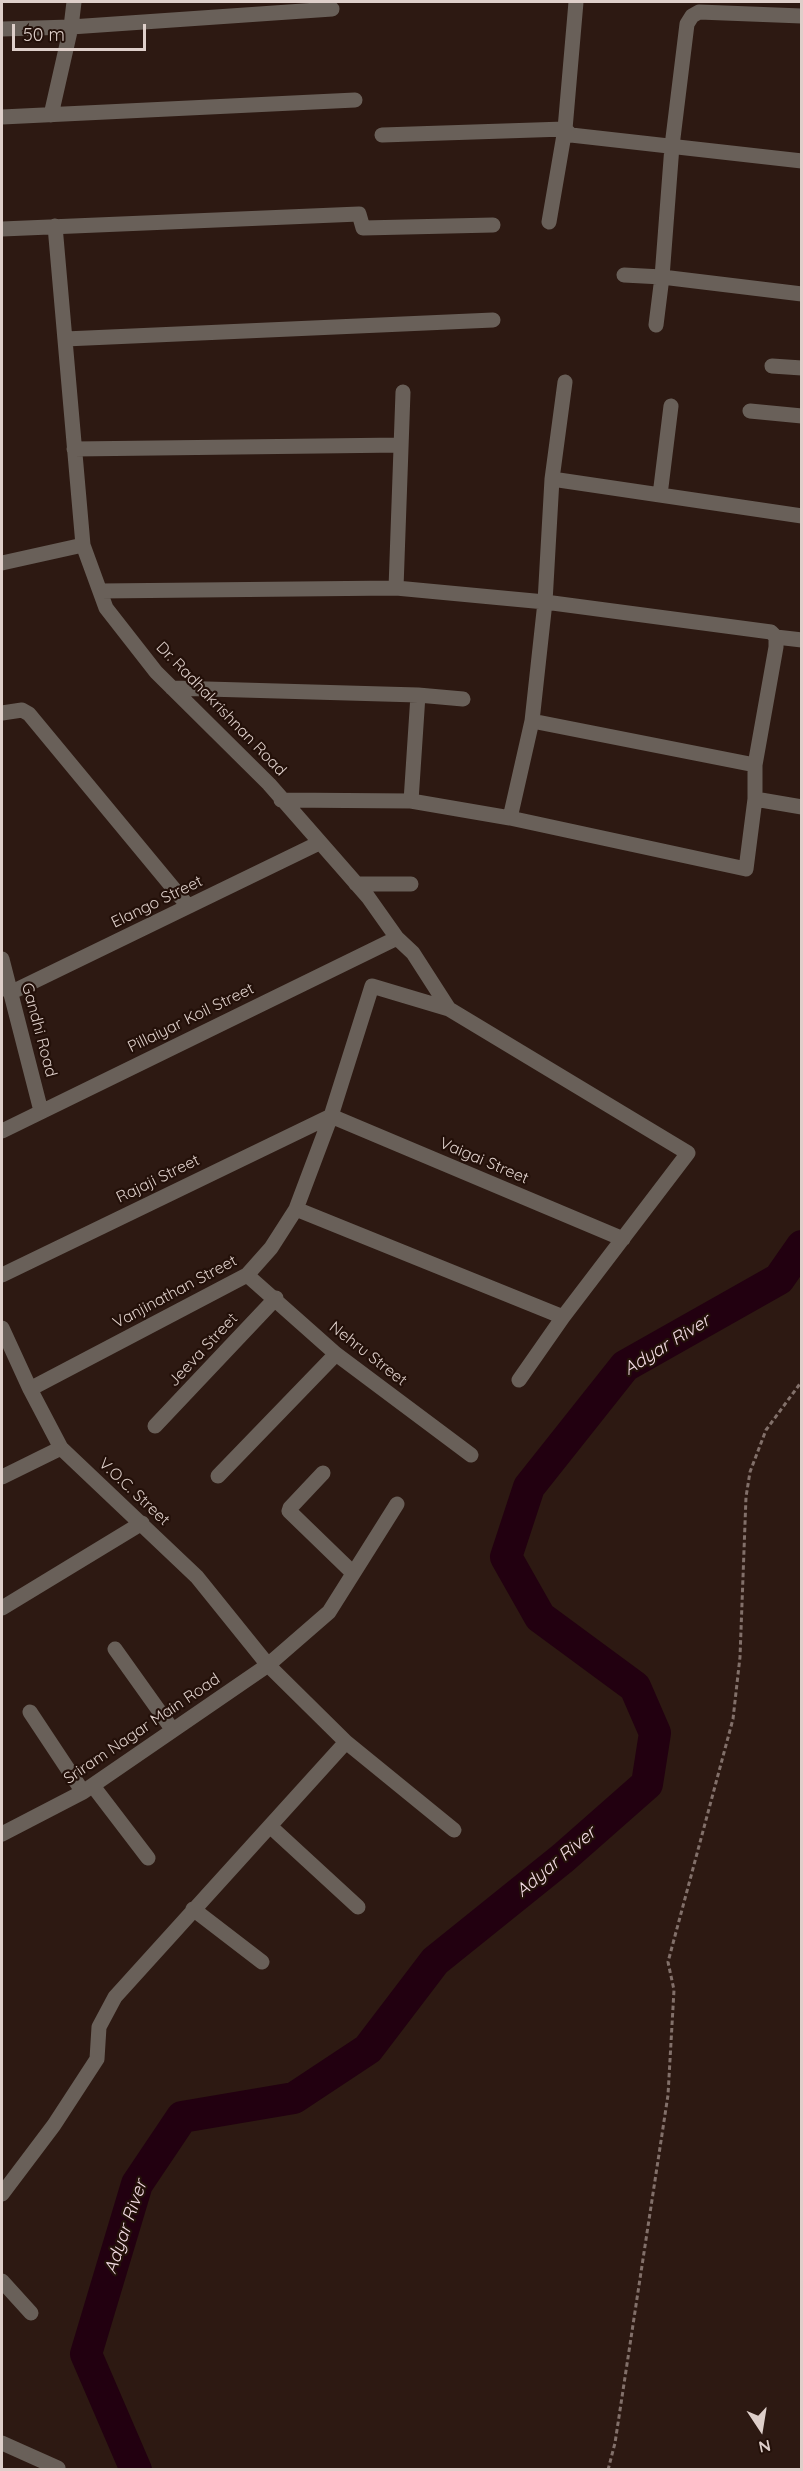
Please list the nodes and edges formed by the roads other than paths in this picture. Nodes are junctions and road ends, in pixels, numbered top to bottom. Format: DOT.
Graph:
graph roads {
  1 [pos="74,2"];
  2 [pos="576,2"];
  3 [pos="332,9"];
  4 [pos="801,15"];
  5 [pos="71,27"];
  6 [pos="2,29"];
  7 [pos="355,100"];
  8 [pos="51,115"];
  9 [pos="2,117"];
  10 [pos="565,129"];
  11 [pos="382,135"];
  12 [pos="672,146"];
  13 [pos="801,161"];
  14 [pos="549,222"];
  15 [pos="55,225"];
  16 [pos="493,225"];
  17 [pos="2,229"];
  18 [pos="624,275"];
  19 [pos="662,277"];
  20 [pos="801,294"];
  21 [pos="493,320"];
  22 [pos="656,325"];
  23 [pos="65,339"];
  24 [pos="772,366"];
  25 [pos="801,368"];
  26 [pos="565,382"];
  27 [pos="403,392"];
  28 [pos="670,406"];
  29 [pos="750,411"];
  30 [pos="801,416"];
  31 [pos="401,445"];
  32 [pos="74,449"];
  33 [pos="552,479"];
  34 [pos="660,495"];
  35 [pos="801,516"];
  36 [pos="83,545"];
  37 [pos="2,562"];
  38 [pos="396,588"];
  39 [pos="100,591"];
  40 [pos="545,602"];
  41 [pos="776,637"];
  42 [pos="801,640"];
  43 [pos="172,688"];
  44 [pos="418,695"];
  45 [pos="463,699"];
  46 [pos="2,713"];
  47 [pos="532,721"];
  48 [pos="755,765"];
  49 [pos="755,799"];
  50 [pos="281,800"];
  51 [pos="411,801"];
  52 [pos="801,807"];
  53 [pos="510,818"];
  54 [pos="319,843"];
  55 [pos="356,884"];
  56 [pos="411,884"];
  57 [pos="188,906"];
  58 [pos="397,939"];
  59 [pos="2,959"];
  60 [pos="10,993"];
  61 [pos="449,1009"];
  62 [pos="41,1110"];
  63 [pos="331,1116"];
  64 [pos="2,1131"];
  65 [pos="296,1209"];
  66 [pos="623,1239"];
  67 [pos="2,1275"];
  68 [pos="247,1275"];
  69 [pos="276,1298"];
  70 [pos="563,1317"];
  71 [pos="2,1328"];
  72 [pos="336,1354"];
  73 [pos="519,1380"];
  74 [pos="30,1389"];
  75 [pos="155,1426"];
  76 [pos="61,1448"];
  77 [pos="471,1455"];
  78 [pos="323,1473"];
  79 [pos="218,1476"];
  80 [pos="2,1477"];
  81 [pos="397,1504"];
  82 [pos="142,1523"];
  83 [pos="353,1573"];
  84 [pos="2,1608"];
  85 [pos="115,1649"];
  86 [pos="268,1665"];
  87 [pos="30,1712"];
  88 [pos="172,1729"];
  89 [pos="346,1742"];
  90 [pos="88,1789"];
  91 [pos="271,1827"];
  92 [pos="454,1830"];
  93 [pos="2,1834"];
  94 [pos="148,1858"];
  95 [pos="358,1907"];
  96 [pos="193,1909"];
  97 [pos="262,1962"];
  98 [pos="2,2194"];
  99 [pos="2,2280"];
  100 [pos="31,2313"];
  101 [pos="2,2443"];
  102 [pos="58,2468"];
  1 -- 5 [label="street"];
  2 -- 10 [label="street"];
  3 -- 5 [label="street"];
  4 -- 12 [label="street"];
  5 -- 6 [label="street"];
  5 -- 8 [label="street"];
  7 -- 8 [label="street"];
  8 -- 9 [label="street"];
  10 -- 11 [label="street"];
  10 -- 12 [label="street"];
  10 -- 14 [label="street"];
  12 -- 13 [label="street"];
  12 -- 19 [label="street"];
  15 -- 16 [label="street"];
  15 -- 17 [label="street"];
  15 -- 23 [label="street, Dr. Radhakrishnan Road"];
  18 -- 19 [label="street"];
  19 -- 20 [label="street"];
  19 -- 22 [label="street"];
  21 -- 23 [label="street"];
  23 -- 32 [label="street, Dr. Radhakrishnan Road"];
  24 -- 25 [label="street"];
  26 -- 33 [label="street"];
  27 -- 31 [label="street"];
  28 -- 34 [label="street"];
  29 -- 30 [label="street"];
  31 -- 32 [label="street"];
  31 -- 38 [label="street"];
  32 -- 36 [label="street, Dr. Radhakrishnan Road"];
  33 -- 34 [label="street"];
  33 -- 40 [label="street"];
  34 -- 35 [label="street"];
  36 -- 37 [label="street"];
  36 -- 39 [label="street, Dr. Radhakrishnan Road"];
  38 -- 39 [label="street"];
  38 -- 40 [label="street"];
  39 -- 43 [label="street, Dr. Radhakrishnan Road"];
  40 -- 41 [label="street"];
  40 -- 47 [label="street"];
  41 -- 42 [label="street"];
  41 -- 48 [label="street"];
  43 -- 44 [label="street"];
  43 -- 50 [label="street, Dr. Radhakrishnan Road"];
  44 -- 45 [label="street"];
  44 -- 51 [label="street"];
  46 -- 57 [label="street"];
  47 -- 48 [label="street"];
  47 -- 53 [label="street"];
  48 -- 49 [label="street"];
  49 -- 52 [label="street"];
  49 -- 53 [label="street"];
  50 -- 51 [label="street"];
  50 -- 54 [label="street, Dr. Radhakrishnan Road"];
  51 -- 53 [label="street"];
  54 -- 55 [label="street, Dr. Radhakrishnan Road"];
  54 -- 57 [label="street, Elango Street"];
  55 -- 56 [label="street"];
  55 -- 58 [label="street, Dr. Radhakrishnan Road"];
  57 -- 60 [label="street, Elango Street"];
  58 -- 61 [label="street, Dr. Radhakrishnan Road"];
  58 -- 62 [label="street, Pillaiyar Koil Street"];
  59 -- 60 [label="street, Gandhi Road"];
  60 -- 62 [label="street, Gandhi Road"];
  61 -- 63 [label="street, Vanjinathan Street"];
  61 -- 66 [label="street"];
  62 -- 64 [label="street, Pillaiyar Koil Street"];
  63 -- 65 [label="street, Vanjinathan Street"];
  63 -- 66 [label="street, Vaigai Street"];
  63 -- 67 [label="street, Rajaji Street"];
  65 -- 68 [label="street, Vanjinathan Street"];
  65 -- 70 [label="street"];
  66 -- 70 [label="street"];
  68 -- 69 [label="street, Nehru Street"];
  68 -- 74 [label="street, Vanjinathan Street"];
  69 -- 72 [label="street, Nehru Street"];
  69 -- 75 [label="street, Jeeva Street"];
  70 -- 73 [label="street"];
  71 -- 74 [label="street, V.O.C. Street"];
  72 -- 77 [label="street, Nehru Street"];
  72 -- 79 [label="street"];
  74 -- 76 [label="street, V.O.C. Street"];
  76 -- 80 [label="street"];
  76 -- 82 [label="street, V.O.C. Street"];
  78 -- 83 [label="street"];
  81 -- 83 [label="street, Sriram Nagar Main Road"];
  82 -- 84 [label="street"];
  82 -- 86 [label="street, V.O.C. Street"];
  83 -- 86 [label="street, Sriram Nagar Main Road"];
  85 -- 88 [label="street"];
  86 -- 88 [label="street, Sriram Nagar Main Road"];
  86 -- 89 [label="street, V.O.C. Street"];
  87 -- 90 [label="street"];
  88 -- 90 [label="street, Sriram Nagar Main Road"];
  89 -- 91 [label="street"];
  89 -- 92 [label="street, V.O.C. Street"];
  90 -- 93 [label="street, Sriram Nagar Main Road"];
  90 -- 94 [label="street"];
  91 -- 95 [label="street"];
  91 -- 96 [label="street"];
  96 -- 97 [label="street"];
  96 -- 98 [label="street"];
  99 -- 100 [label="street"];
  101 -- 102 [label="street"];
}
